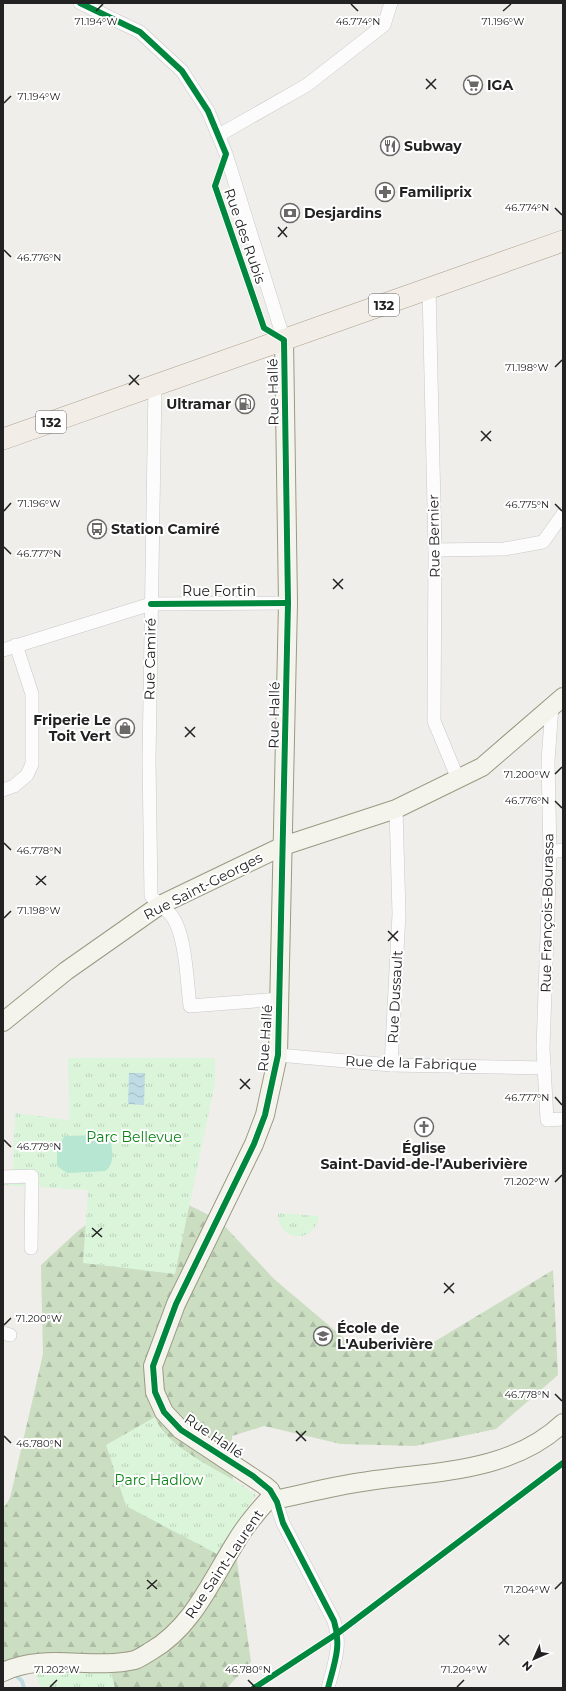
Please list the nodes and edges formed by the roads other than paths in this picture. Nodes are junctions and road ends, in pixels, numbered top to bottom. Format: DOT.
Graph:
graph roads {
  1 [pos="80,3"];
  2 [pos="391,3"];
  3 [pos="219,135"];
  4 [pos="563,241"];
  5 [pos="429,288"];
  6 [pos="284,340"];
  7 [pos="155,385"];
  8 [pos="3,439"];
  9 [pos="563,514"];
  10 [pos="435,550"];
  11 [pos="288,603"];
  12 [pos="151,604"];
  13 [pos="16,645"];
  14 [pos="3,650"];
  15 [pos="558,701"];
  16 [pos="458,779"];
  17 [pos="3,790"];
  18 [pos="396,809"];
  19 [pos="283,846"];
  20 [pos="563,850"];
  21 [pos="550,852"];
  22 [pos="160,906"];
  23 [pos="280,1000"];
  24 [pos="3,1022"];
  25 [pos="278,1055"];
  26 [pos="391,1065"];
  27 [pos="544,1068"];
  28 [pos="563,1119"];
  29 [pos="3,1177"];
  30 [pos="31,1248"];
  31 [pos="563,1423"];
  32 [pos="275,1500"];
  33 [pos="9,1669"];
  34 [pos="328,1688"];
  1 -- 3 [label="street, Rue des Rubis"];
  2 -- 3 [label="street"];
  3 -- 6 [label="street, Rue des Rubis"];
  4 -- 5 [label="main road, 132"];
  5 -- 6 [label="main road, 132"];
  5 -- 10 [label="street, Rue Bernier"];
  6 -- 7 [label="main road, 132"];
  6 -- 11 [label="street, Rue Hallé"];
  7 -- 8 [label="main road, 132"];
  7 -- 12 [label="street, Rue Camiré"];
  9 -- 10 [label="street"];
  10 -- 16 [label="street, Rue Bernier"];
  11 -- 12 [label="street, Rue Fortin"];
  11 -- 19 [label="street, Rue Hallé"];
  12 -- 13 [label="street, Rue Fortin"];
  12 -- 22 [label="street, Rue Camiré"];
  13 -- 14 [label="street, Rue Fortin"];
  13 -- 17 [label="street"];
  15 -- 16 [label="street, Rue Saint-Georges"];
  15 -- 21 [label="street, Rue François-Bourassa"];
  16 -- 18 [label="street, Rue Saint-Georges"];
  18 -- 19 [label="street, Rue Saint-Georges"];
  18 -- 26 [label="street, Rue Dussault"];
  19 -- 22 [label="street, Rue Saint-Georges"];
  19 -- 23 [label="street, Rue Hallé"];
  20 -- 21 [label="street"];
  21 -- 27 [label="street, Rue François-Bourassa"];
  22 -- 23 [label="street, Rue Camiré"];
  22 -- 24 [label="street, Rue Saint-Georges"];
  23 -- 25 [label="street, Rue Hallé"];
  25 -- 26 [label="street, Rue de la Fabrique"];
  25 -- 32 [label="street, Rue Hallé"];
  26 -- 27 [label="street, Rue de la Fabrique"];
  27 -- 28 [label="street, Rue François-Bourassa"];
  29 -- 30 [label="street"];
  31 -- 32 [label="street, Rue Saint-Laurent"];
  32 -- 33 [label="street, Rue Saint-Laurent"];
  32 -- 34 [label="street, Rue Hallé"];
}
